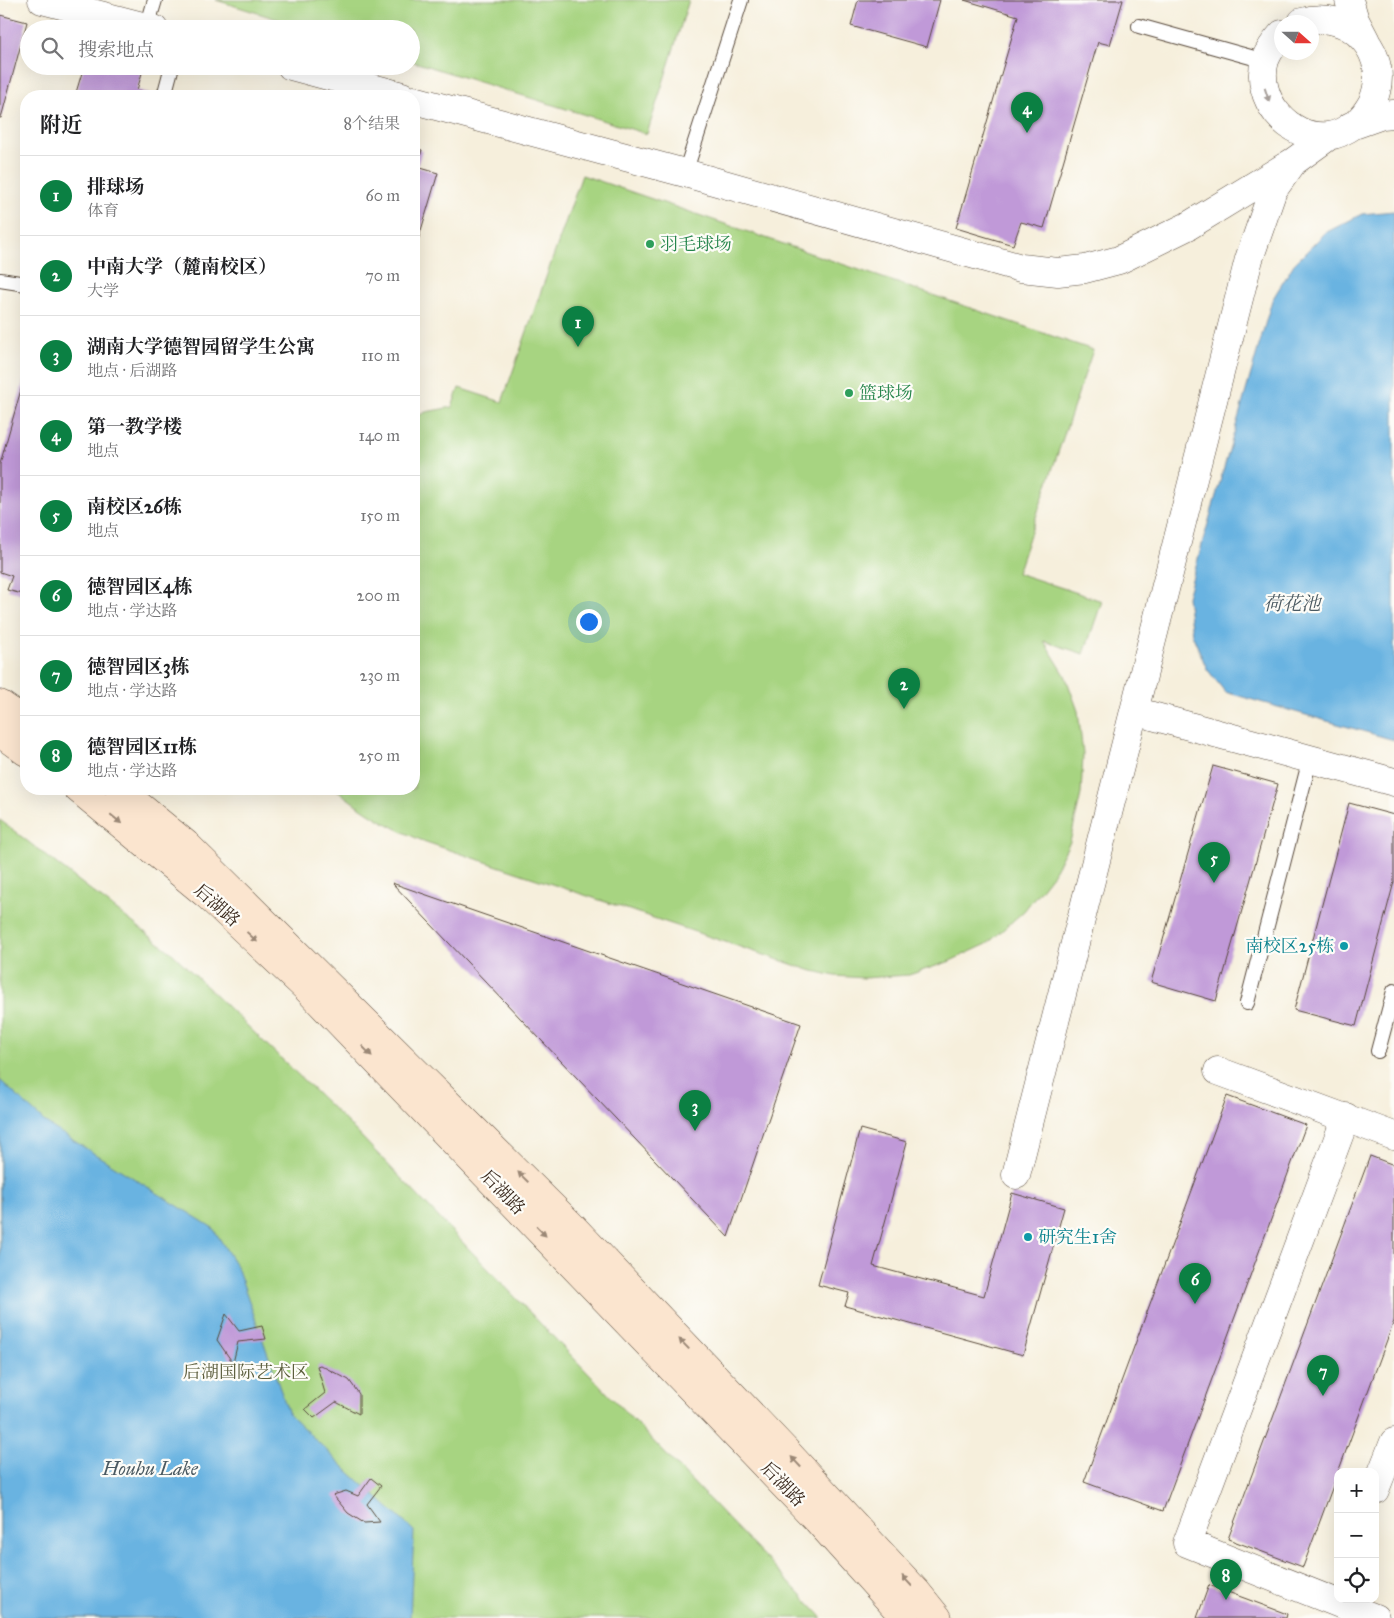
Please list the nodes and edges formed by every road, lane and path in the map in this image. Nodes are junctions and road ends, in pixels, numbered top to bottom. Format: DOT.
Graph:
graph roads {
  1 [pos="42,0"];
  2 [pos="155,0"];
  3 [pos="741,0"];
  4 [pos="1320,0"];
  5 [pos="1348,0"];
  6 [pos="1310,15"];
  7 [pos="1319,19"];
  8 [pos="119,20"];
  9 [pos="151,20"];
  10 [pos="1139,26"];
  11 [pos="1366,40"];
  12 [pos="1274,43"];
  13 [pos="1265,61"];
  14 [pos="1394,68"];
  15 [pos="170,75"];
  16 [pos="324,75"];
  17 [pos="166,90"];
  18 [pos="380,90"];
  19 [pos="420,102"];
  20 [pos="1394,114"];
  21 [pos="1339,131"];
  22 [pos="1293,162"];
  23 [pos="685,173"];
  24 [pos="0,280"];
  25 [pos="20,283"];
  26 [pos="0,704"];
  27 [pos="1134,711"];
  28 [pos="20,718"];
  29 [pos="0,733"];
  30 [pos="20,748"];
  31 [pos="1310,759"];
  32 [pos="1394,782"];
  33 [pos="85,795"];
  34 [pos="126,795"];
  35 [pos="1394,991"];
  36 [pos="1246,1003"];
  37 [pos="1378,1051"];
  38 [pos="1218,1071"];
  39 [pos="1346,1117"];
  40 [pos="1394,1136"];
  41 [pos="1016,1175"];
  42 [pos="1394,1442"];
  43 [pos="1379,1480"];
  44 [pos="1332,1602"];
  45 [pos="906,1618"];
  46 [pos="938,1618"];
  47 [pos="1375,1618"];
  1 -- 8 [label="street"];
  2 -- 9 [label="lane"];
  3 -- 23 [label="lane"];
  4 -- 6 [label="street"];
  5 -- 11 [label="street"];
  7 -- 11 [label="street"];
  10 -- 13 [label="lane"];
  11 -- 14 [label="street"];
  11 -- 21 [label="street"];
  12 -- 13 [label="street"];
  13 -- 21 [label="street, one-way"];
  15 -- 17 [label="lane"];
  16 -- 18 [label="street"];
  19 -- 23 [label="street"];
  20 -- 21 [label="street"];
  21 -- 22 [label="street"];
  22 -- 23 [label="street"];
  22 -- 27 [label="street"];
  24 -- 25 [label="lane"];
  26 -- 28 [label="main road"];
  27 -- 31 [label="street"];
  27 -- 41 [label="street"];
  29 -- 30 [label="main road"];
  31 -- 32 [label="street"];
  31 -- 36 [label="lane"];
  33 -- 45 [label="main road, 后湖路, one-way"];
  46 -- 34 [label="main road, 后湖路, one-way"];
  35 -- 37 [label="lane"];
  38 -- 39 [label="street"];
  39 -- 40 [label="street"];
  39 -- 44 [label="street"];
  42 -- 43 [label="street"];
  44 -- 47 [label="street"];
}
